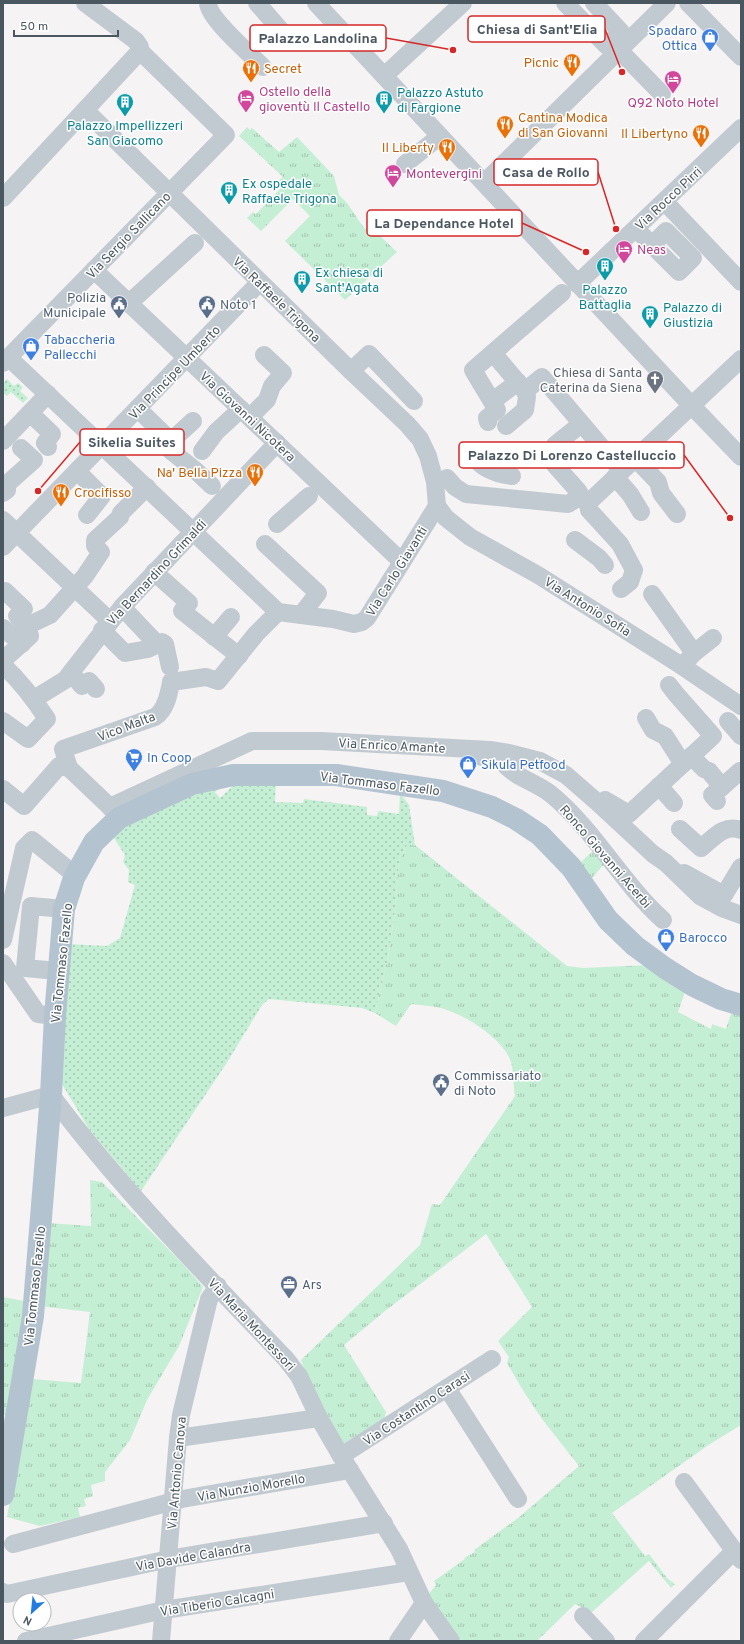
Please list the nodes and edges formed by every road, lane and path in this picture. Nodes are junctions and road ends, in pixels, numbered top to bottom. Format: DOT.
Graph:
graph roads {
  1 [pos="85,3"];
  2 [pos="208,3"];
  3 [pos="257,3"];
  4 [pos="462,3"];
  5 [pos="594,3"];
  6 [pos="667,3"];
  7 [pos="688,3"];
  8 [pos="570,4"];
  9 [pos="323,5"];
  10 [pos="291,42"];
  11 [pos="619,50"];
  12 [pos="140,54"];
  13 [pos="741,57"];
  14 [pos="263,67"];
  15 [pos="384,76"];
  16 [pos="662,94"];
  17 [pos="86,110"];
  18 [pos="741,128"];
  19 [pos="440,136"];
  20 [pos="405,164"];
  21 [pos="484,183"];
  22 [pos="170,193"];
  23 [pos="3,198"];
  24 [pos="665,202"];
  25 [pos="636,228"];
  26 [pos="195,243"];
  27 [pos="652,245"];
  28 [pos="94,270"];
  29 [pos="260,282"];
  30 [pos="741,282"];
  31 [pos="578,284"];
  32 [pos="562,293"];
  33 [pos="128,304"];
  34 [pos="493,353"];
  35 [pos="264,354"];
  36 [pos="8,358"];
  37 [pos="187,358"];
  38 [pos="741,359"];
  39 [pos="351,371"];
  40 [pos="522,387"];
  41 [pos="50,396"];
  42 [pos="495,399"];
  43 [pos="414,401"];
  44 [pos="691,406"];
  45 [pos="138,409"];
  46 [pos="245,413"];
  47 [pos="33,415"];
  48 [pos="193,421"];
  49 [pos="488,422"];
  50 [pos="581,424"];
  51 [pos="506,426"];
  52 [pos="171,441"];
  53 [pos="12,442"];
  54 [pos="277,443"];
  55 [pos="103,445"];
  56 [pos="554,445"];
  57 [pos="48,447"];
  58 [pos="202,451"];
  59 [pos="473,455"];
  60 [pos="741,457"];
  61 [pos="635,458"];
  62 [pos="555,465"];
  63 [pos="77,471"];
  64 [pos="618,474"];
  65 [pos="512,476"];
  66 [pos="447,478"];
  67 [pos="147,486"];
  68 [pos="219,492"];
  69 [pos="3,493"];
  70 [pos="309,496"];
  71 [pos="586,503"];
  72 [pos="437,506"];
  73 [pos="641,512"];
  74 [pos="677,514"];
  75 [pos="87,515"];
  76 [pos="3,520"];
  77 [pos="277,524"];
  78 [pos="192,532"];
  79 [pos="17,533"];
  80 [pos="575,540"];
  81 [pos="265,544"];
  82 [pos="3,547"];
  83 [pos="402,561"];
  84 [pos="605,565"];
  85 [pos="154,572"];
  86 [pos="74,587"];
  87 [pos="621,589"];
  88 [pos="4,591"];
  89 [pos="652,594"];
  90 [pos="122,607"];
  91 [pos="278,612"];
  92 [pos="301,615"];
  93 [pos="231,617"];
  94 [pos="27,626"];
  95 [pos="106,626"];
  96 [pos="3,628"];
  97 [pos="214,637"];
  98 [pos="713,638"];
  99 [pos="22,644"];
  100 [pos="157,644"];
  101 [pos="239,656"];
  102 [pos="688,659"];
  103 [pos="3,660"];
  104 [pos="3,665"];
  105 [pos="71,673"];
  106 [pos="170,675"];
  107 [pos="669,685"];
  108 [pos="96,689"];
  109 [pos="34,699"];
  110 [pos="741,706"];
  111 [pos="646,718"];
  112 [pos="3,721"];
  113 [pos="728,722"];
  114 [pos="741,736"];
  115 [pos="468,749"];
  116 [pos="687,760"];
  117 [pos="64,767"];
  118 [pos="741,773"];
  119 [pos="659,786"];
  120 [pos="3,789"];
  121 [pos="597,802"];
  122 [pos="674,803"];
  123 [pos="115,813"];
  124 [pos="680,829"];
  125 [pos="741,830"];
  126 [pos="741,866"];
  127 [pos="75,874"];
  128 [pos="677,874"];
  129 [pos="7,908"];
  130 [pos="64,909"];
  131 [pos="741,915"];
  132 [pos="663,920"];
  133 [pos="3,940"];
  134 [pos="3,963"];
  135 [pos="58,971"];
  136 [pos="741,1005"];
  137 [pos="54,1016"];
  138 [pos="51,1095"];
  139 [pos="3,1108"];
  140 [pos="218,1286"];
  141 [pos="492,1359"];
  142 [pos="447,1388"];
  143 [pos="319,1418"];
  144 [pos="178,1438"];
  145 [pos="345,1463"];
  146 [pos="684,1482"];
  147 [pos="3,1495"];
  148 [pos="518,1499"];
  149 [pos="173,1501"];
  150 [pos="384,1522"];
  151 [pos="13,1544"];
  152 [pos="737,1556"];
  153 [pos="169,1559"];
  154 [pos="409,1572"];
  155 [pos="3,1592"];
  156 [pos="424,1603"];
  157 [pos="164,1610"];
  158 [pos="583,1616"];
  159 [pos="26,1641"];
  160 [pos="161,1641"];
  161 [pos="398,1641"];
  162 [pos="450,1641"];
  163 [pos="606,1641"];
  164 [pos="644,1641"];
  1 -- 12 [label="street"];
  2 -- 14 [label="street"];
  3 -- 10 [label="street"];
  4 -- 15 [label="street"];
  5 -- 8 [label="street"];
  6 -- 11 [label="street"];
  7 -- 13 [label="street"];
  9 -- 15 [label="street"];
  11 -- 16 [label="street"];
  11 -- 21 [label="street"];
  12 -- 17 [label="street"];
  12 -- 22 [label="street, Via Sergio Sallicano"];
  15 -- 19 [label="street"];
  17 -- 22 [label="street, Via Raffaele Trigona"];
  17 -- 23 [label="street"];
  18 -- 24 [label="street, Via Rocco Pirri"];
  19 -- 20 [label="street"];
  19 -- 21 [label="street"];
  21 -- 31 [label="street"];
  22 -- 28 [label="street, Via Sergio Sallicano"];
  22 -- 29 [label="street, Via Raffaele Trigona"];
  24 -- 25 [label="street, Via Rocco Pirri"];
  24 -- 30 [label="street"];
  25 -- 27 [label="street"];
  25 -- 31 [label="street, Via Rocco Pirri"];
  26 -- 33 [label="street"];
  28 -- 33 [label="street, Via Giovanni Nicotera"];
  28 -- 36 [label="street, Via Sergio Sallicano"];
  29 -- 37 [label="street, Via Principe Umberto"];
  29 -- 39 [label="street, Via Raffaele Trigona"];
  31 -- 44 [label="street"];
  32 -- 34 [label="street"];
  33 -- 37 [label="street, Via Giovanni Nicotera"];
  34 -- 40 [label="street"];
  34 -- 42 [label="street"];
  35 -- 46 [label="street"];
  36 -- 41 [label="street"];
  37 -- 45 [label="street, Via Principe Umberto"];
  37 -- 46 [label="street, Via Giovanni Nicotera"];
  38 -- 44 [label="street"];
  39 -- 43 [label="street"];
  39 -- 72 [label="street, Via Raffaele Trigona"];
  40 -- 42 [label="street"];
  40 -- 50 [label="street"];
  40 -- 51 [label="street"];
  41 -- 47 [label="street"];
  41 -- 55 [label="street"];
  42 -- 49 [label="street"];
  44 -- 60 [label="street"];
  44 -- 61 [label="street"];
  45 -- 52 [label="street"];
  45 -- 55 [label="street, Via Principe Umberto"];
  46 -- 54 [label="street, Via Giovanni Nicotera"];
  46 -- 58 [label="street"];
  47 -- 53 [label="street"];
  47 -- 57 [label="street"];
  48 -- 52 [label="street"];
  50 -- 56 [label="street"];
  50 -- 64 [label="street"];
  52 -- 68 [label="street"];
  53 -- 69 [label="street"];
  54 -- 68 [label="street, Via Bernardino Grimaldi"];
  54 -- 83 [label="street, Via Giovanni Nicotera"];
  55 -- 63 [label="street, Via Principe Umberto"];
  55 -- 67 [label="street"];
  59 -- 65 [label="street"];
  61 -- 64 [label="street"];
  61 -- 74 [label="street"];
  62 -- 71 [label="street"];
  63 -- 75 [label="street"];
  63 -- 79 [label="street, Via Principe Umberto"];
  64 -- 71 [label="street"];
  64 -- 73 [label="street"];
  66 -- 71 [label="street"];
  67 -- 78 [label="street"];
  67 -- 86 [label="street"];
  68 -- 78 [label="street, Via Bernardino Grimaldi"];
  70 -- 77 [label="street"];
  71 -- 87 [label="street"];
  72 -- 83 [label="street, Via Carlo Giavanti"];
  72 -- 102 [label="street, Via Antonio Sofia"];
  76 -- 79 [label="street"];
  78 -- 85 [label="street, Via Bernardino Grimaldi"];
  78 -- 91 [label="street"];
  79 -- 82 [label="street, Via Principe Umberto"];
  79 -- 86 [label="street"];
  80 -- 84 [label="street"];
  81 -- 92 [label="street"];
  83 -- 92 [label="street, Via Carlo Giavanti"];
  85 -- 90 [label="street, Via Bernardino Grimaldi"];
  85 -- 97 [label="street"];
  86 -- 94 [label="street"];
  86 -- 95 [label="street"];
  88 -- 94 [label="street"];
  89 -- 102 [label="street"];
  90 -- 95 [label="street, Via Bernardino Grimaldi"];
  90 -- 100 [label="street"];
  91 -- 92 [label="street"];
  91 -- 101 [label="street"];
  93 -- 97 [label="street"];
  94 -- 99 [label="street"];
  95 -- 100 [label="street"];
  95 -- 105 [label="street, Via Bernardino Grimaldi"];
  96 -- 99 [label="street"];
  97 -- 101 [label="street"];
  98 -- 102 [label="street"];
  99 -- 103 [label="street"];
  100 -- 106 [label="street"];
  101 -- 106 [label="street"];
  102 -- 110 [label="street, Via Antonio Sofia"];
  104 -- 109 [label="street"];
  105 -- 108 [label="street"];
  105 -- 109 [label="street, Via Bernardino Grimaldi"];
  106 -- 117 [label="street, Vico Malta"];
  107 -- 116 [label="street"];
  109 -- 112 [label="street"];
  111 -- 116 [label="street"];
  113 -- 114 [label="street"];
  115 -- 121 [label="street, Via Enrico Amante"];
  115 -- 123 [label="street, Via Enrico Amante"];
  115 -- 132 [label="street, Ronco Giovanni Acerbi"];
  116 -- 118 [label="street"];
  116 -- 119 [label="street"];
  117 -- 120 [label="street"];
  117 -- 123 [label="street"];
  119 -- 121 [label="street"];
  119 -- 122 [label="street"];
  121 -- 128 [label="street, Via Enrico Amante"];
  123 -- 127 [label="main road, Via Tommaso Fazello"];
  123 -- 136 [label="main road, Via Tommaso Fazello"];
  124 -- 125 [label="street"];
  126 -- 128 [label="street"];
  127 -- 129 [label="street"];
  127 -- 130 [label="main road, Via Tommaso Fazello"];
  128 -- 131 [label="street, Via Enrico Amante"];
  129 -- 133 [label="street"];
  130 -- 135 [label="main road, Via Tommaso Fazello"];
  130 -- 135 [label="street"];
  134 -- 137 [label="street"];
  135 -- 137 [label="main road, Via Tommaso Fazello"];
  137 -- 138 [label="main road, Via Tommaso Fazello"];
  138 -- 139 [label="street"];
  138 -- 140 [label="street, Via Maria Montessori"];
  138 -- 147 [label="main road, Via Tommaso Fazello"];
  140 -- 143 [label="street, Via Maria Montessori"];
  140 -- 144 [label="street, Via Antonio Canova"];
  141 -- 142 [label="street, Via Costantino Carasi"];
  142 -- 145 [label="street, Via Costantino Carasi"];
  142 -- 148 [label="street"];
  143 -- 144 [label="street"];
  143 -- 145 [label="street, Via Maria Montessori"];
  144 -- 149 [label="street, Via Antonio Canova"];
  145 -- 149 [label="street, Via Nunzio Morello"];
  145 -- 150 [label="street, Via Maria Montessori"];
  146 -- 152 [label="street"];
  149 -- 151 [label="street, Via Nunzio Morello"];
  149 -- 153 [label="street, Via Antonio Canova"];
  150 -- 153 [label="street, Via Davide Calandra"];
  150 -- 154 [label="street, Via Maria Montessori"];
  152 -- 164 [label="street"];
  153 -- 155 [label="street, Via Davide Calandra"];
  153 -- 157 [label="street, Via Antonio Canova"];
  154 -- 156 [label="street, Via Maria Montessori"];
  154 -- 157 [label="street, Via Tiberio Calcagni"];
  156 -- 161 [label="street"];
  156 -- 162 [label="street, Via Maria Montessori"];
  157 -- 159 [label="street, Via Tiberio Calcagni"];
  157 -- 160 [label="street, Via Antonio Canova"];
  158 -- 163 [label="street"];
}
